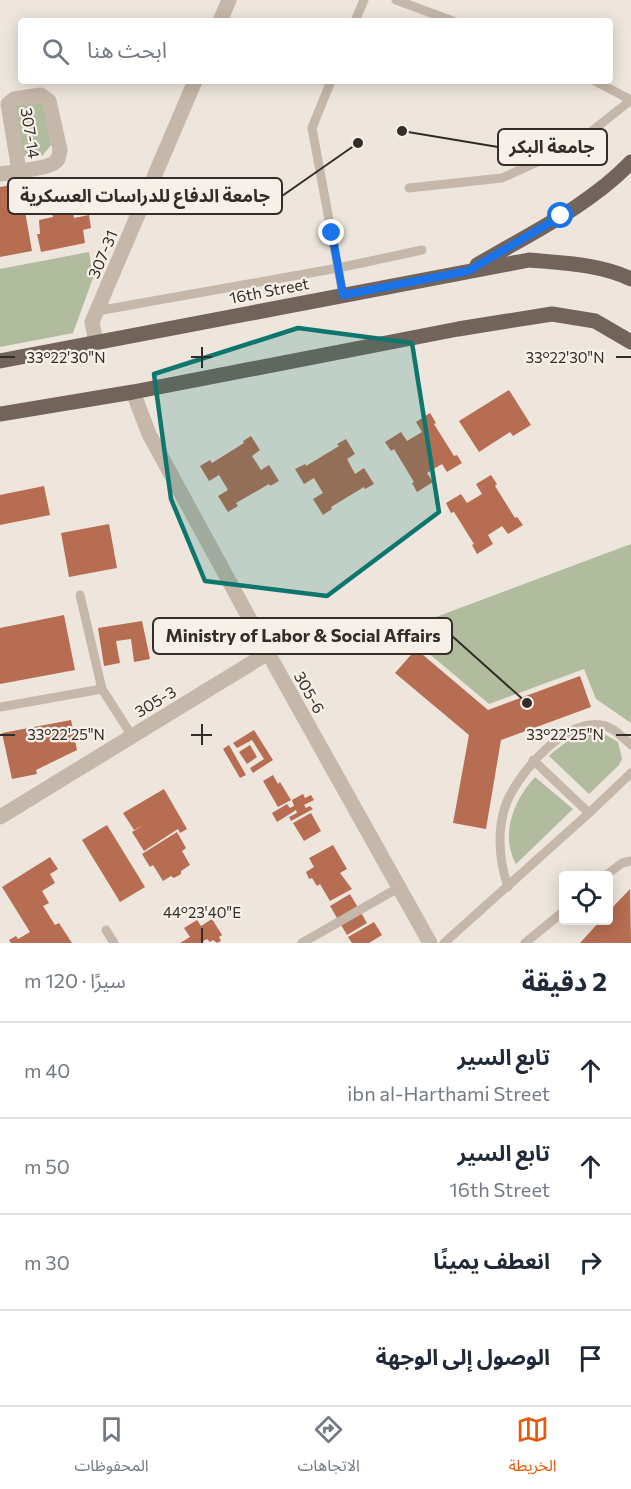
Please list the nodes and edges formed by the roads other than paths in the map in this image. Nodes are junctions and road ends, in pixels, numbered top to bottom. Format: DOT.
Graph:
graph roads {
  1 [pos="229,0"];
  2 [pos="364,0"];
  3 [pos="396,0"];
  4 [pos="221,18"];
  5 [pos="356,18"];
  6 [pos="445,18"];
  7 [pos="194,84"];
  8 [pos="330,84"];
  9 [pos="601,84"];
  10 [pos="631,100"];
  11 [pos="631,162"];
  12 [pos="19,171"];
  13 [pos="0,174"];
  14 [pos="409,188"];
  15 [pos="422,250"];
  16 [pos="338,268"];
  17 [pos="468,271"];
  18 [pos="624,276"];
  19 [pos="343,295"];
  20 [pos="97,311"];
  21 [pos="96,342"];
  22 [pos="631,342"];
  23 [pos="0,361"];
  24 [pos="133,392"];
  25 [pos="0,414"];
  26 [pos="80,595"];
  27 [pos="268,653"];
  28 [pos="102,689"];
  29 [pos="0,707"];
  30 [pos="132,736"];
  31 [pos="631,745"];
  32 [pos="533,760"];
  33 [pos="631,773"];
  34 [pos="589,813"];
  35 [pos="0,817"];
  36 [pos="631,861"];
  37 [pos="612,871"];
  38 [pos="508,887"];
  39 [pos="398,888"];
  40 [pos="559,914"];
  41 [pos="106,930"];
  42 [pos="114,943"];
  43 [pos="302,943"];
  44 [pos="430,943"];
  45 [pos="444,943"];
  46 [pos="525,943"];
  1 -- 4 [label="street"];
  2 -- 5 [label="lane"];
  3 -- 6 [label="lane"];
  7 -- 20 [label="street, 307-31"];
  8 -- 16 [label="lane"];
  9 -- 10 [label="lane"];
  10 -- 14 [label="lane"];
  11 -- 17 [label="main road"];
  12 -- 12 [label="street, 307-14"];
  12 -- 13 [label="street, 307-14"];
  15 -- 16 [label="lane"];
  16 -- 19 [label="lane"];
  16 -- 20 [label="lane"];
  17 -- 18 [label="main road, 16th Street"];
  17 -- 19 [label="main road, 16th Street"];
  19 -- 21 [label="main road, 16th Street"];
  20 -- 21 [label="street, 307-31"];
  21 -- 23 [label="main road, 16th Street"];
  22 -- 24 [label="main road"];
  24 -- 25 [label="main road"];
  24 -- 27 [label="street, 305-6"];
  26 -- 28 [label="lane"];
  27 -- 30 [label="street, 305-3"];
  27 -- 39 [label="street, 305-6"];
  28 -- 29 [label="lane"];
  28 -- 30 [label="lane"];
  30 -- 35 [label="street, 305-3"];
  31 -- 32 [label="lane"];
  32 -- 34 [label="lane"];
  32 -- 38 [label="lane"];
  33 -- 34 [label="lane"];
  34 -- 38 [label="lane"];
  36 -- 37 [label="lane"];
  38 -- 45 [label="lane"];
  39 -- 43 [label="lane"];
  39 -- 44 [label="street, 305-6"];
  40 -- 46 [label="lane"];
  41 -- 42 [label="lane"];
}
